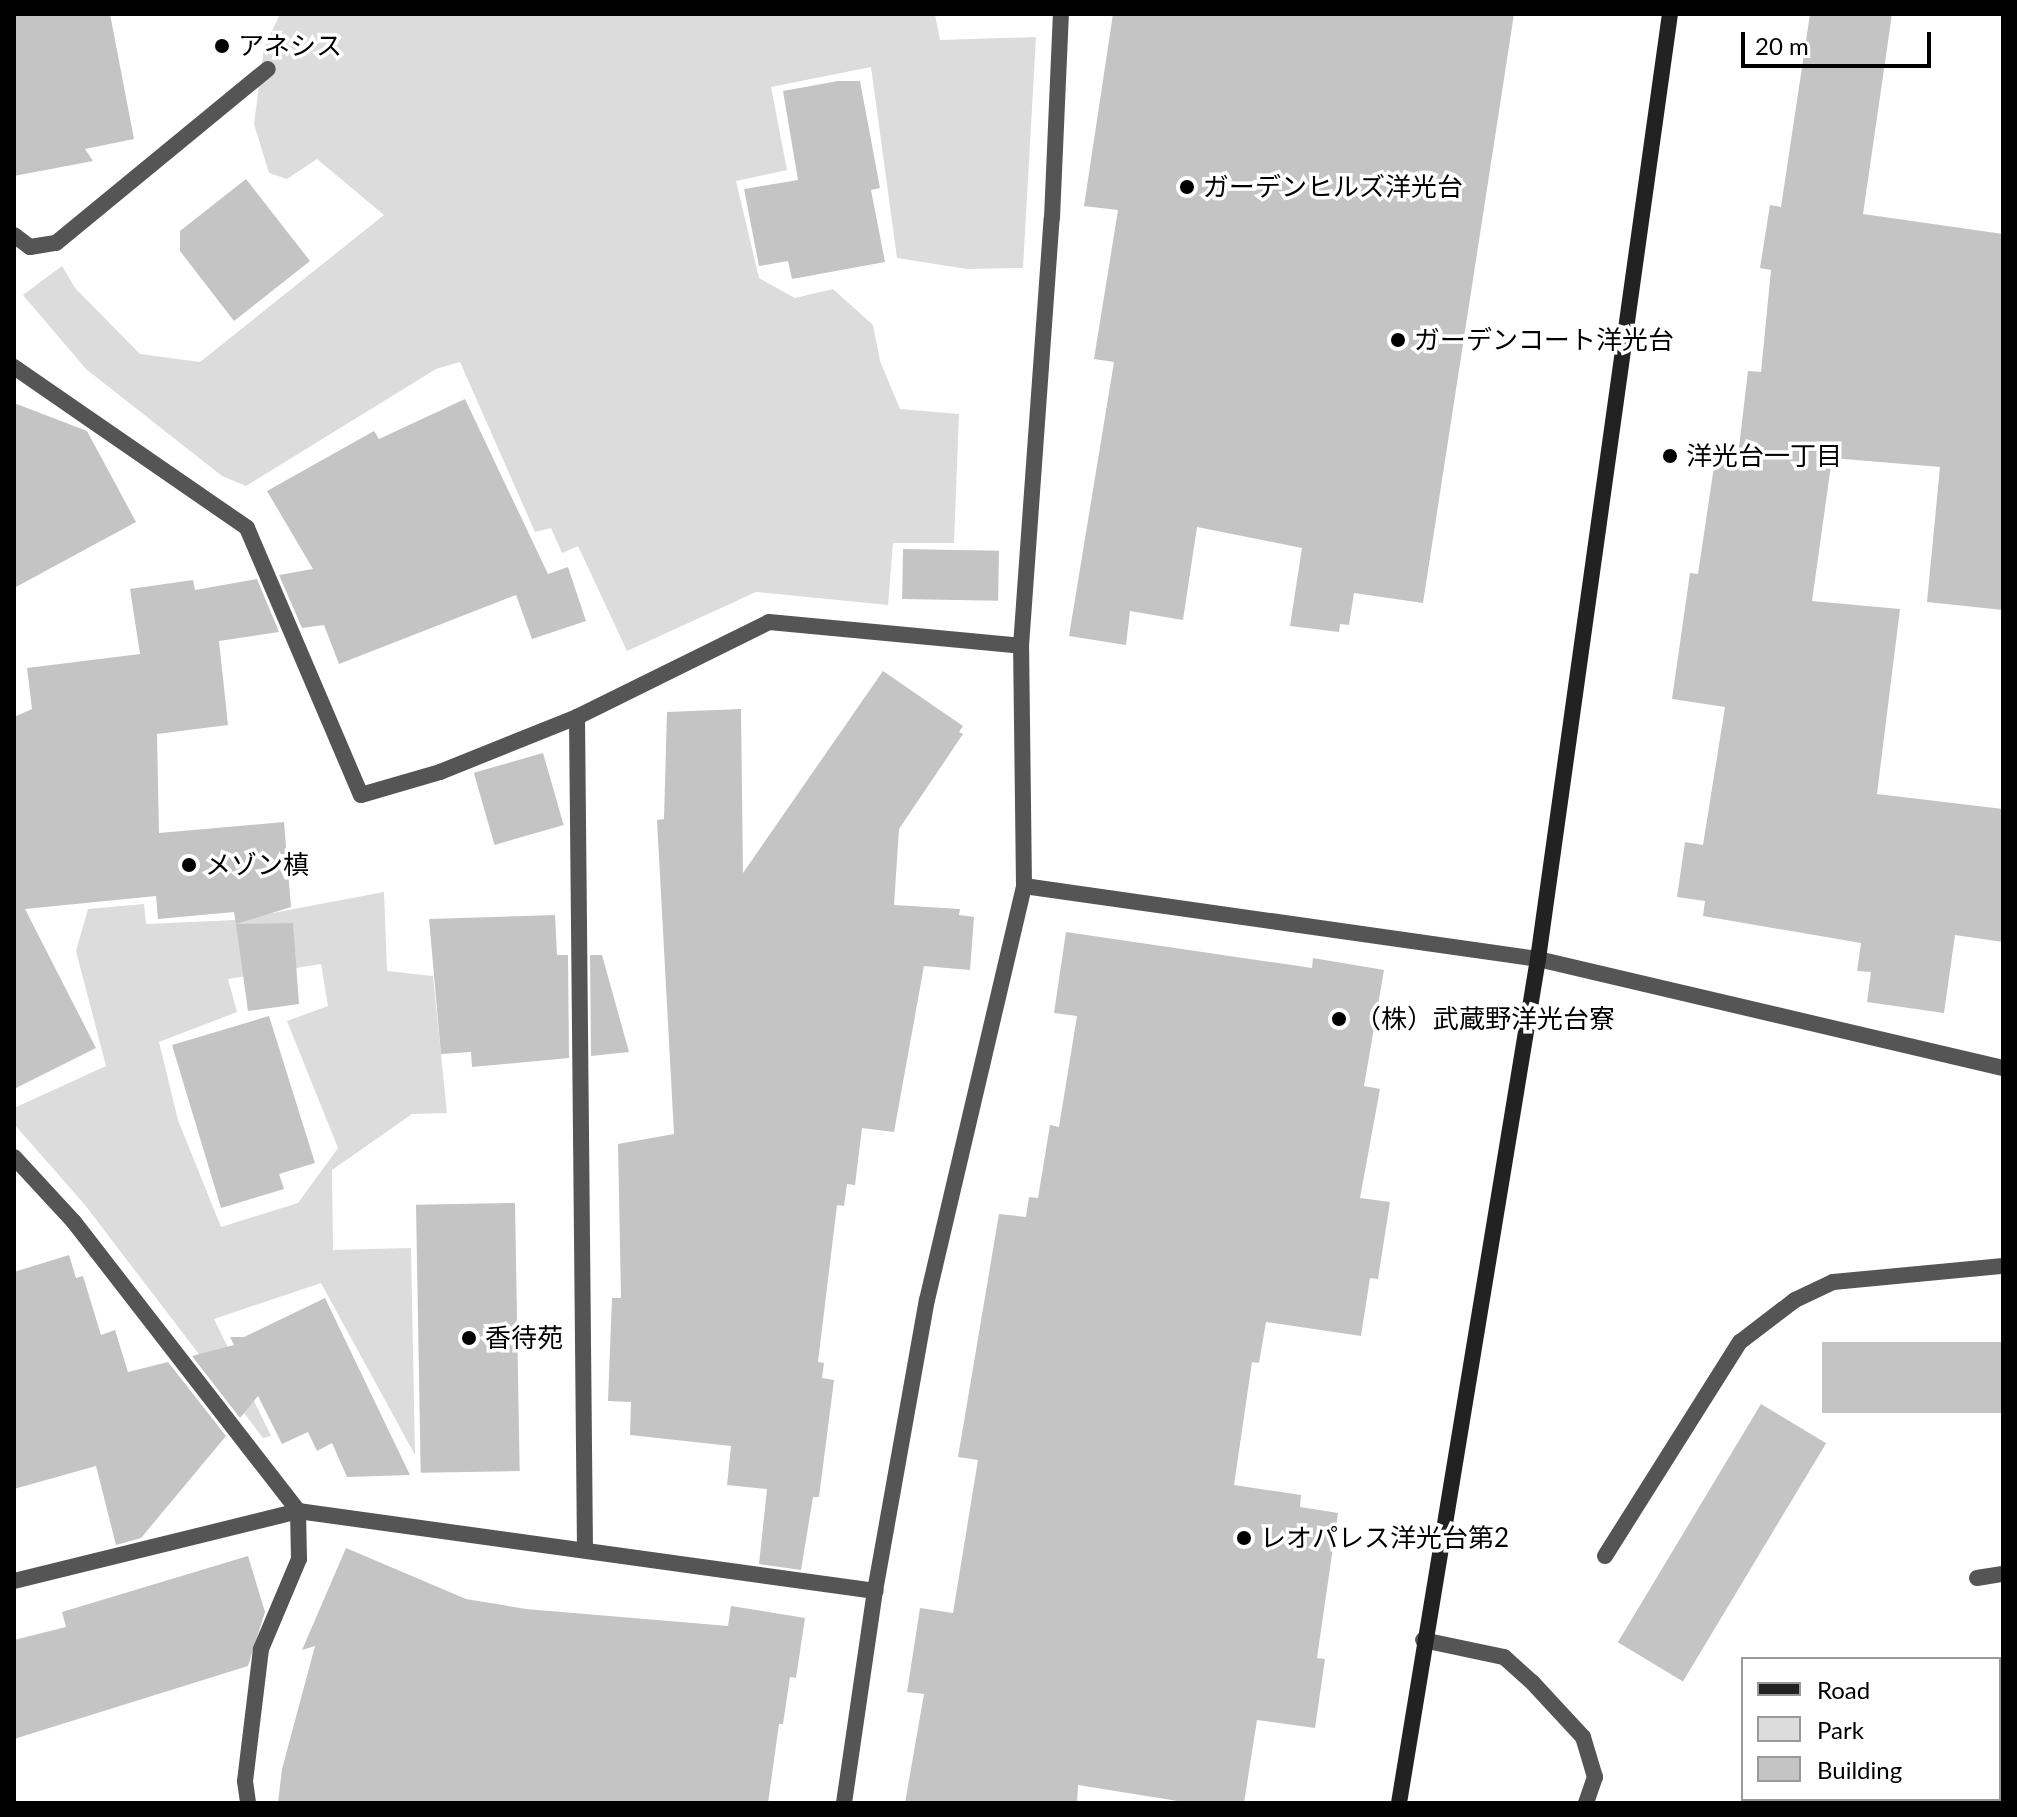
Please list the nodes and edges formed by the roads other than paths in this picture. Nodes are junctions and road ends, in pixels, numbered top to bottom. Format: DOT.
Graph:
graph roads {
  1 [pos="1061,14"];
  2 [pos="1670,14"];
  3 [pos="268,69"];
  4 [pos="14,235"];
  5 [pos="14,367"];
  6 [pos="1021,646"];
  7 [pos="577,717"];
  8 [pos="1024,886"];
  9 [pos="1538,959"];
  10 [pos="2003,1068"];
  11 [pos="14,1157"];
  12 [pos="2003,1266"];
  13 [pos="298,1511"];
  14 [pos="585,1548"];
  15 [pos="1605,1556"];
  16 [pos="2003,1574"];
  17 [pos="1977,1578"];
  18 [pos="14,1581"];
  19 [pos="875,1591"];
  20 [pos="1423,1640"];
  21 [pos="248,1803"];
  22 [pos="844,1803"];
  23 [pos="1399,1803"];
  24 [pos="1586,1803"];
  1 -- 6 [label="street"];
  2 -- 9 [label="street"];
  3 -- 4 [label="street"];
  5 -- 7 [label="street"];
  6 -- 7 [label="street"];
  6 -- 8 [label="street"];
  7 -- 14 [label="street"];
  8 -- 9 [label="street"];
  8 -- 19 [label="street"];
  9 -- 10 [label="street"];
  9 -- 20 [label="street"];
  11 -- 13 [label="street"];
  12 -- 15 [label="street"];
  13 -- 14 [label="street"];
  13 -- 18 [label="street"];
  13 -- 21 [label="street"];
  14 -- 19 [label="street"];
  16 -- 17 [label="street"];
  19 -- 22 [label="street"];
  20 -- 23 [label="street"];
  20 -- 24 [label="street"];
}
